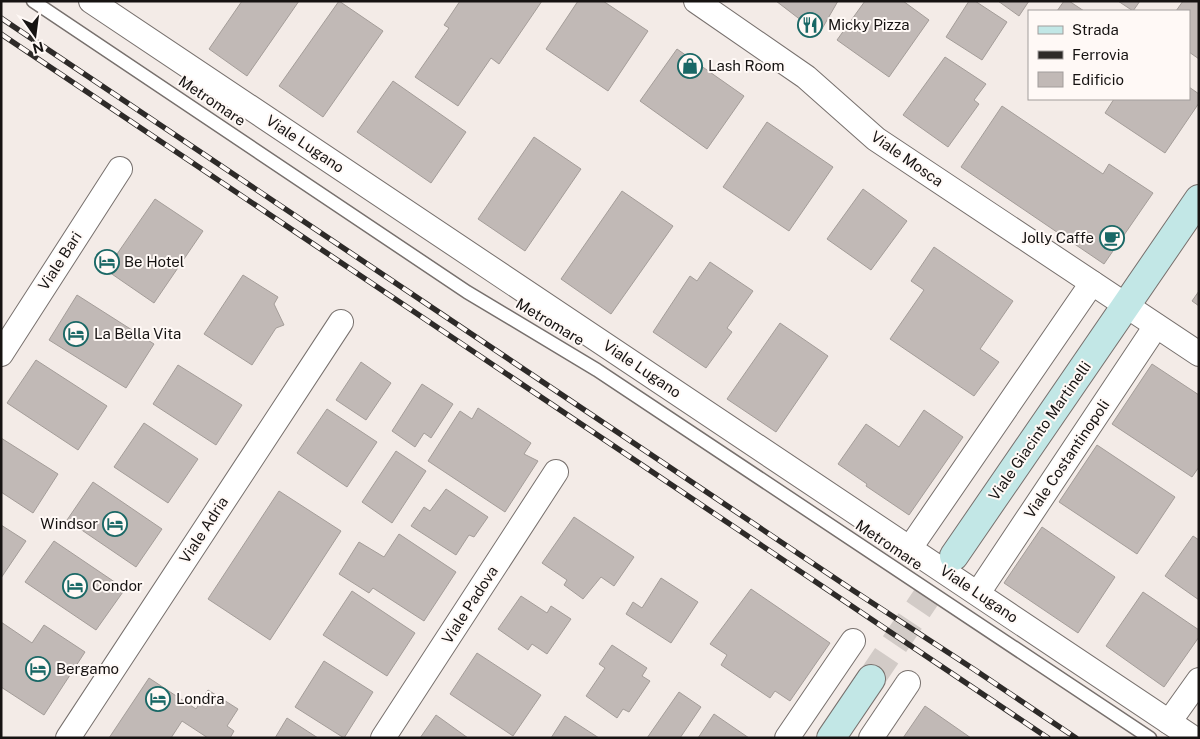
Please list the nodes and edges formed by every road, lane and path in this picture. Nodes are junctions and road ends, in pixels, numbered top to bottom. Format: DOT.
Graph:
graph roads {
  1 [pos="33,1"];
  2 [pos="91,1"];
  3 [pos="696,1"];
  4 [pos="120,169"];
  5 [pos="1199,199"];
  6 [pos="1092,283"];
  7 [pos="1126,306"];
  8 [pos="341,322"];
  9 [pos="1156,326"];
  10 [pos="1,354"];
  11 [pos="1199,354"];
  12 [pos="556,472"];
  13 [pos="910,548"];
  14 [pos="954,556"];
  15 [pos="978,593"];
  16 [pos="853,641"];
  17 [pos="871,679"];
  18 [pos="1199,680"];
  19 [pos="908,683"];
  20 [pos="1169,722"];
  21 [pos="68,738"];
  22 [pos="383,738"];
  23 [pos="786,738"];
  24 [pos="831,738"];
  25 [pos="871,738"];
  26 [pos="1150,738"];
  27 [pos="1193,738"];
  1 -- 26 [label="lane, Metromare"];
  2 -- 13 [label="street, Viale Lugano"];
  3 -- 6 [label="street, Viale Mosca"];
  4 -- 10 [label="street, Viale Bari"];
  5 -- 7 [label="street"];
  6 -- 7 [label="street, Viale Mosca"];
  6 -- 13 [label="street"];
  7 -- 9 [label="street, Viale Mosca"];
  7 -- 14 [label="street, Viale Giacinto Martinelli"];
  8 -- 21 [label="street, Viale Adria"];
  9 -- 11 [label="street, Viale Mosca"];
  9 -- 15 [label="street, Viale Costantinopoli"];
  12 -- 22 [label="street, Viale Padova"];
  13 -- 15 [label="street, Viale Lugano"];
  15 -- 20 [label="street, Viale Lugano"];
  16 -- 23 [label="street"];
  17 -- 24 [label="street"];
  18 -- 20 [label="street"];
  19 -- 25 [label="street"];
  20 -- 27 [label="street, Viale Lugano"];
}
